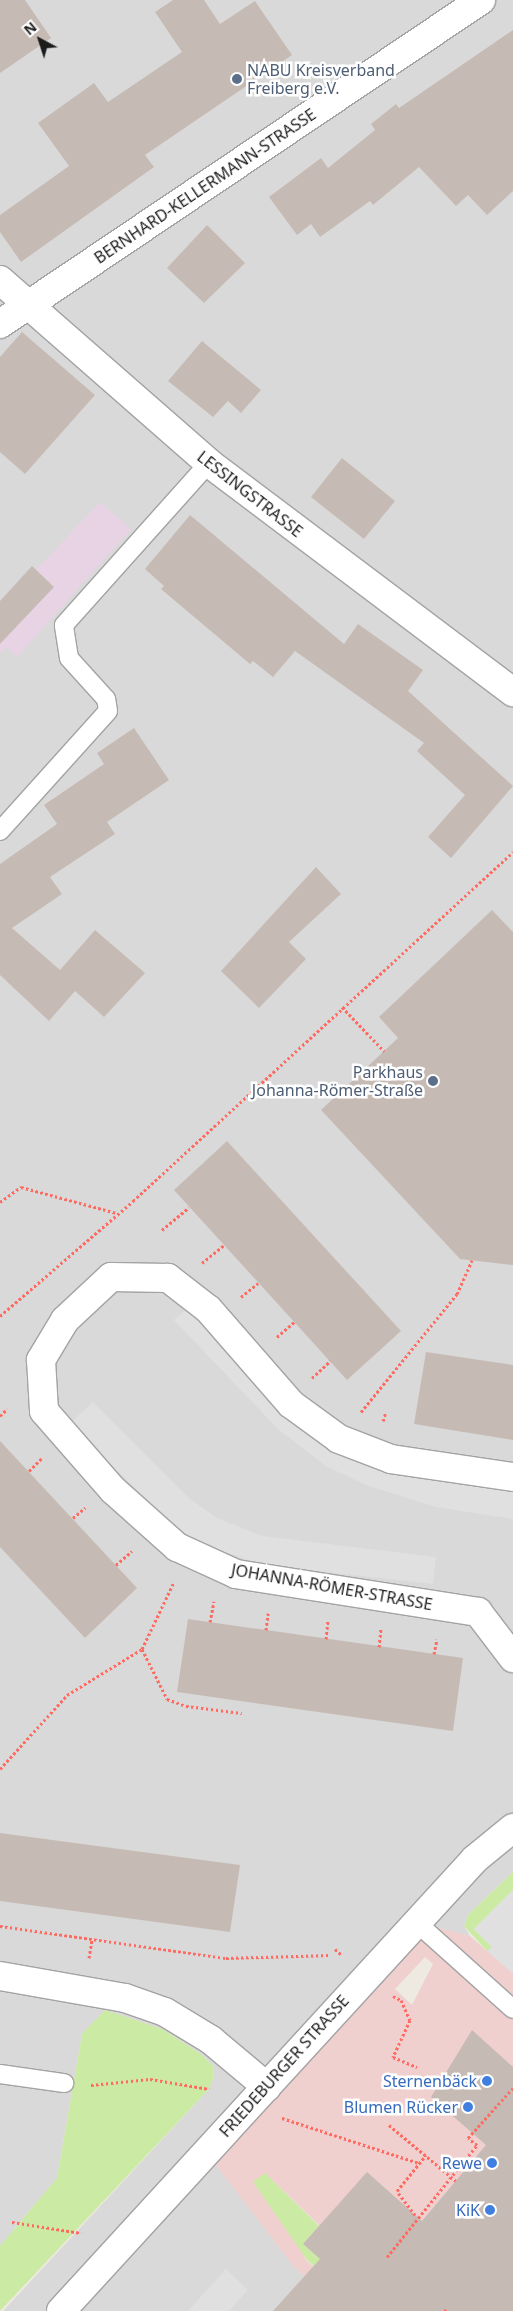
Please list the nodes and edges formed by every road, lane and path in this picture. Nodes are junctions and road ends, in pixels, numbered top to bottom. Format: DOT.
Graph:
graph roads {
  1 [pos="481,0"];
  2 [pos="0,280"];
  3 [pos="29,306"];
  4 [pos="0,324"];
  5 [pos="208,463"];
  6 [pos="513,692"];
  7 [pos="0,831"];
  8 [pos="513,852"];
  9 [pos="342,1007"];
  10 [pos="384,1051"];
  11 [pos="0,1202"];
  12 [pos="189,1207"];
  13 [pos="118,1214"];
  14 [pos="162,1230"];
  15 [pos="224,1245"];
  16 [pos="472,1260"];
  17 [pos="198,1267"];
  18 [pos="258,1282"];
  19 [pos="233,1304"];
  20 [pos="0,1316"];
  21 [pos="294,1322"];
  22 [pos="286,1329"];
  23 [pos="330,1361"];
  24 [pos="306,1383"];
  25 [pos="7,1409"];
  26 [pos="0,1416"];
  27 [pos="339,1440"];
  28 [pos="45,1456"];
  29 [pos="28,1471"];
  30 [pos="513,1477"];
  31 [pos="87,1506"];
  32 [pos="73,1518"];
  33 [pos="129,1554"];
  34 [pos="116,1565"];
  35 [pos="177,1576"];
  36 [pos="213,1608"];
  37 [pos="210,1622"];
  38 [pos="326,1632"];
  39 [pos="326,1639"];
  40 [pos="142,1649"];
  41 [pos="513,1658"];
  42 [pos="242,1713"];
  43 [pos="0,1769"];
  44 [pos="513,1828"];
  45 [pos="416,1922"];
  46 [pos="0,1926"];
  47 [pos="92,1938"];
  48 [pos="330,1956"];
  49 [pos="88,1963"];
  50 [pos="0,1976"];
  51 [pos="513,2009"];
  52 [pos="0,2074"];
  53 [pos="64,2082"];
  54 [pos="513,2088"];
  55 [pos="209,2089"];
  56 [pos="258,2096"];
  57 [pos="388,2125"];
  58 [pos="426,2155"];
  59 [pos="419,2163"];
  60 [pos="452,2177"];
  61 [pos="456,2180"];
  62 [pos="415,2215"];
  63 [pos="12,2222"];
  64 [pos="81,2233"];
  65 [pos="387,2257"];
  66 [pos="62,2311"];
  1 -- 3 [label="street, BERNHARD-KELLERMANN-STRASSE"];
  2 -- 3 [label="street, LESSINGSTRASSE"];
  3 -- 4 [label="street, BERNHARD-KELLERMANN-STRASSE"];
  3 -- 5 [label="street, LESSINGSTRASSE"];
  5 -- 6 [label="street, LESSINGSTRASSE"];
  5 -- 7 [label="lane"];
  8 -- 9 [label="path"];
  9 -- 10 [label="path"];
  9 -- 13 [label="path"];
  11 -- 13 [label="path"];
  12 -- 14 [label="path"];
  13 -- 20 [label="path"];
  15 -- 17 [label="path"];
  16 -- 27 [label="path"];
  18 -- 19 [label="path"];
  21 -- 22 [label="path"];
  23 -- 24 [label="path"];
  25 -- 26 [label="path"];
  27 -- 30 [label="street, JOHANNA-RÖMER-STRASSE"];
  27 -- 41 [label="street, JOHANNA-RÖMER-STRASSE"];
  28 -- 29 [label="path"];
  31 -- 32 [label="path"];
  33 -- 34 [label="path"];
  35 -- 40 [label="path"];
  36 -- 37 [label="path"];
  38 -- 39 [label="path"];
  40 -- 42 [label="path"];
  40 -- 43 [label="path"];
  44 -- 45 [label="street, FRIEDEBURGER STRASSE"];
  45 -- 51 [label="lane"];
  45 -- 56 [label="street, FRIEDEBURGER STRASSE"];
  46 -- 47 [label="path"];
  47 -- 48 [label="path"];
  47 -- 49 [label="path"];
  50 -- 56 [label="street"];
  52 -- 53 [label="lane"];
  53 -- 55 [label="path"];
  54 -- 60 [label="path"];
  56 -- 59 [label="path"];
  56 -- 66 [label="street, FRIEDEBURGER STRASSE"];
  57 -- 58 [label="path"];
  58 -- 59 [label="path"];
  58 -- 60 [label="path"];
  59 -- 62 [label="path"];
  60 -- 61 [label="path"];
  60 -- 65 [label="path"];
  63 -- 64 [label="path"];
}
